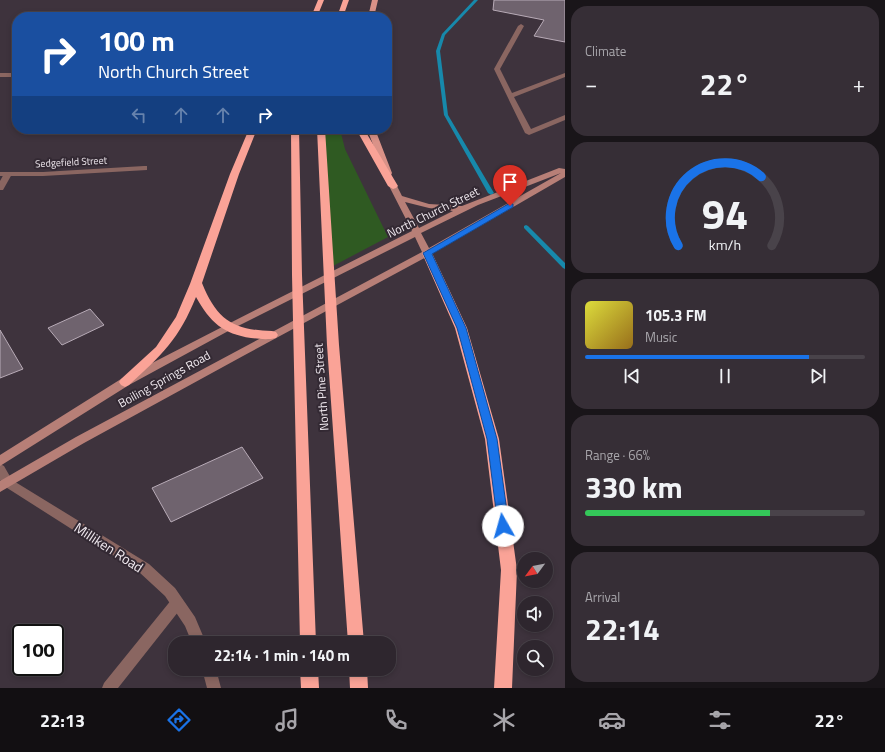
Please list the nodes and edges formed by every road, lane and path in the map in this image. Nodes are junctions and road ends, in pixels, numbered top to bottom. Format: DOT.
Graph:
graph roads {
  1 [pos="321,0"];
  2 [pos="346,0"];
  3 [pos="376,0"];
  4 [pos="316,12"];
  5 [pos="342,12"];
  6 [pos="372,12"];
  7 [pos="521,26"];
  8 [pos="565,74"];
  9 [pos="0,75"];
  10 [pos="12,75"];
  11 [pos="510,96"];
  12 [pos="565,117"];
  13 [pos="251,134"];
  14 [pos="295,134"];
  15 [pos="321,134"];
  16 [pos="363,134"];
  17 [pos="373,134"];
  18 [pos="144,168"];
  19 [pos="565,169"];
  20 [pos="4,174"];
  21 [pos="565,174"];
  22 [pos="393,186"];
  23 [pos="0,188"];
  24 [pos="399,198"];
  25 [pos="464,209"];
  26 [pos="417,233"];
  27 [pos="428,253"];
  28 [pos="196,283"];
  29 [pos="314,285"];
  30 [pos="229,327"];
  31 [pos="277,333"];
  32 [pos="125,382"];
  33 [pos="0,460"];
  34 [pos="0,469"];
  35 [pos="4,485"];
  36 [pos="177,603"];
  37 [pos="196,636"];
  38 [pos="308,636"];
  39 [pos="355,636"];
  40 [pos="211,676"];
  41 [pos="309,676"];
  42 [pos="358,676"];
  43 [pos="109,688"];
  44 [pos="214,688"];
  45 [pos="310,688"];
  46 [pos="359,688"];
  47 [pos="503,688"];
  1 -- 4 [label="highway"];
  2 -- 5 [label="highway"];
  3 -- 6 [label="main road"];
  7 -- 11 [label="street"];
  8 -- 11 [label="street"];
  9 -- 10 [label="street"];
  11 -- 12 [label="street"];
  13 -- 28 [label="highway"];
  14 -- 38 [label="highway, North Pine Street"];
  15 -- 39 [label="highway, North Pine Street"];
  16 -- 22 [label="highway"];
  17 -- 22 [label="main road"];
  18 -- 20 [label="street, Sedgefield Street"];
  19 -- 25 [label="main road, North Church Street"];
  20 -- 23 [label="street"];
  21 -- 27 [label="main road"];
  22 -- 24 [label="main road"];
  24 -- 25 [label="main road"];
  24 -- 26 [label="main road"];
  25 -- 26 [label="main road, North Church Street"];
  26 -- 27 [label="main road"];
  26 -- 29 [label="main road, North Church Street"];
  27 -- 31 [label="main road, Boiling Springs Road"];
  27 -- 47 [label="highway"];
  28 -- 30 [label="highway"];
  28 -- 32 [label="highway"];
  29 -- 30 [label="main road, Boiling Springs Road"];
  30 -- 31 [label="highway"];
  30 -- 32 [label="main road, Boiling Springs Road"];
  31 -- 35 [label="main road, Boiling Springs Road"];
  32 -- 33 [label="main road, Boiling Springs Road"];
  34 -- 35 [label="street, Milliken Road"];
  35 -- 36 [label="street, Milliken Road"];
  36 -- 37 [label="street, Milliken Road"];
  36 -- 43 [label="street"];
  40 -- 44 [label="street"];
  41 -- 45 [label="highway"];
  42 -- 46 [label="highway"];
}
